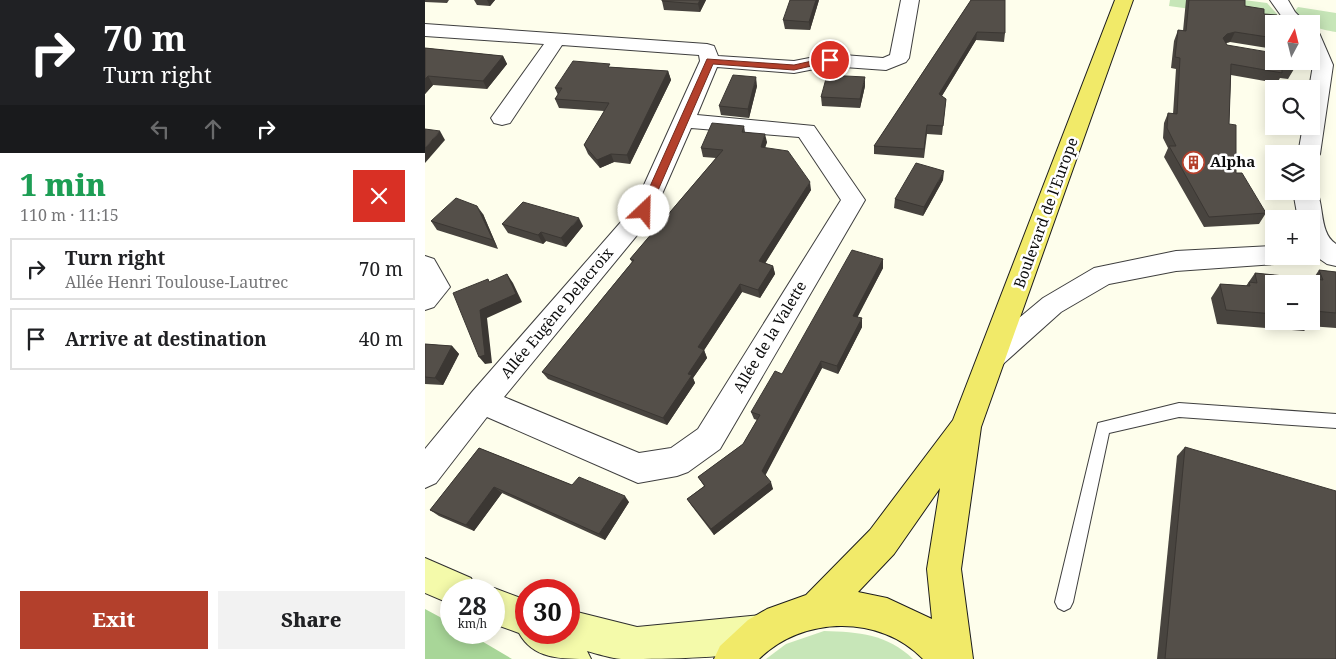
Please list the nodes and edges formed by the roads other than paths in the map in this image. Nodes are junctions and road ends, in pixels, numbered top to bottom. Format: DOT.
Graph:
graph roads {
  1 [pos="910,0"];
  2 [pos="1124,0"];
  3 [pos="1279,0"];
  4 [pos="1288,15"];
  5 [pos="425,30"];
  6 [pos="557,39"];
  7 [pos="1320,48"];
  8 [pos="710,61"];
  9 [pos="1320,64"];
  10 [pos="1323,65"];
  11 [pos="1320,87"];
  12 [pos="502,118"];
  13 [pos="683,121"];
  14 [pos="1320,125"];
  15 [pos="1336,129"];
  16 [pos="1265,256"];
  17 [pos="425,266"];
  18 [pos="425,300"];
  19 [pos="993,356"];
  20 [pos="482,402"];
  21 [pos="1336,421"];
  22 [pos="966,426"];
  23 [pos="425,473"];
  24 [pos="425,575"];
  25 [pos="440,582"];
  26 [pos="1064,602"];
  27 [pos="817,610"];
  28 [pos="580,631"];
  29 [pos="761,633"];
  30 [pos="552,644"];
  31 [pos="572,659"];
  32 [pos="733,659"];
  33 [pos="947,659"];
  34 [pos="954,659"];
  1 -- 8 [label="street"];
  2 -- 19 [label="main road, Boulevard de l'Europe"];
  3 -- 4 [label="street"];
  5 -- 6 [label="street"];
  6 -- 8 [label="street"];
  6 -- 12 [label="street"];
  7 -- 10 [label="street"];
  8 -- 13 [label="street, Allée Eugène Delacroix"];
  9 -- 10 [label="street"];
  10 -- 11 [label="street"];
  13 -- 20 [label="street, Allée Eugène Delacroix"];
  13 -- 20 [label="street, Allée de la Valette"];
  14 -- 15 [label="street"];
  16 -- 19 [label="street"];
  17 -- 18 [label="street"];
  19 -- 22 [label="main road, Boulevard de l'Europe"];
  20 -- 23 [label="street, Allée Eugène Delacroix"];
  21 -- 26 [label="lane"];
  22 -- 27 [label="main road, Boulevard de l'Europe"];
  22 -- 34 [label="main road, Boulevard de l'Europe"];
  24 -- 25 [label="street"];
  27 -- 29 [label="main road"];
  27 -- 33 [label="main road"];
  28 -- 29 [label="street"];
  29 -- 32 [label="main road"];
  30 -- 31 [label="street"];
}
